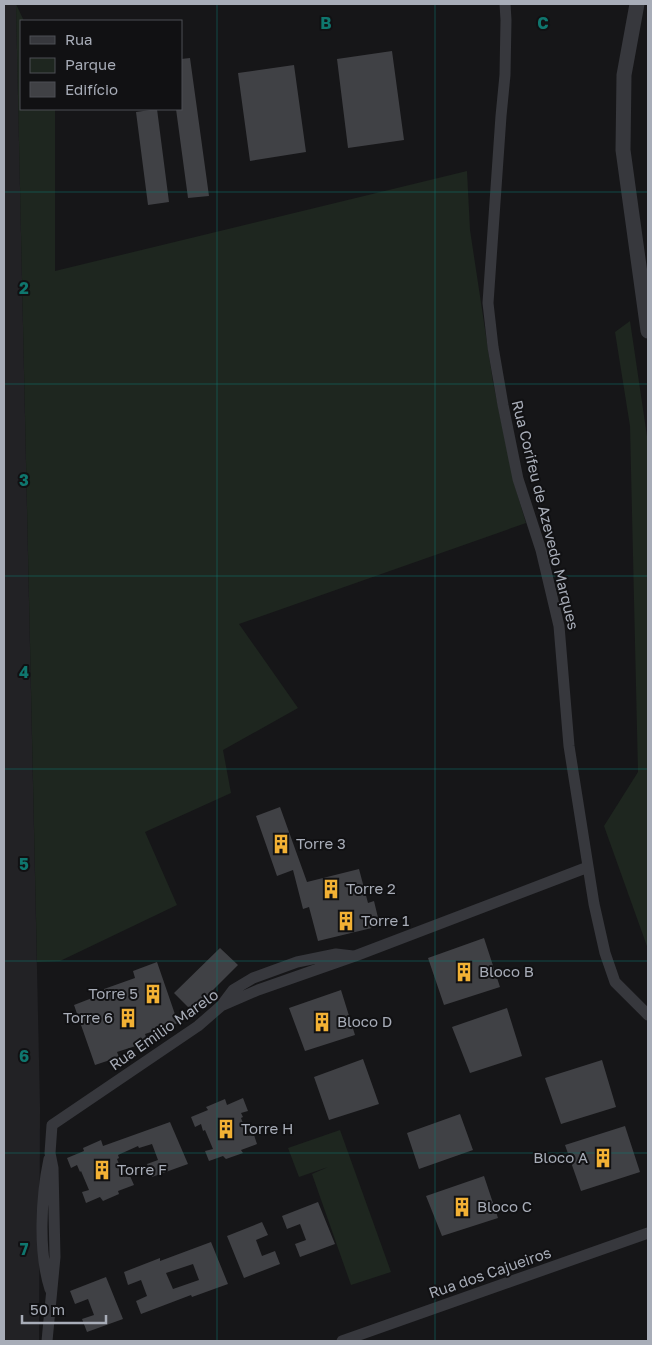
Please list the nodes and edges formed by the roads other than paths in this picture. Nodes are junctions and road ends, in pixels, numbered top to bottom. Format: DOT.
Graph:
graph roads {
  1 [pos="505,4"];
  2 [pos="637,4"];
  3 [pos="648,331"];
  4 [pos="588,867"];
  5 [pos="355,956"];
  6 [pos="297,962"];
  7 [pos="301,975"];
  8 [pos="253,978"];
  9 [pos="258,990"];
  10 [pos="221,1006"];
  11 [pos="648,1015"];
  12 [pos="50,1153"];
  13 [pos="55,1228"];
  14 [pos="43,1231"];
  15 [pos="648,1233"];
  16 [pos="52,1294"];
  17 [pos="48,1341"];
  18 [pos="342,1341"];
  1 -- 4 [label="street, Rua Corifeu de Azevedo Marques"];
  2 -- 3 [label="street"];
  4 -- 5 [label="street, Rua Emilio Marelo"];
  4 -- 11 [label="street, Rua Corifeu de Azevedo Marques"];
  5 -- 6 [label="street"];
  5 -- 7 [label="street, Rua Emilio Marelo"];
  6 -- 7 [label="street"];
  6 -- 8 [label="street"];
  7 -- 9 [label="street, Rua Emilio Marelo"];
  8 -- 9 [label="street"];
  8 -- 10 [label="street"];
  9 -- 10 [label="street, Rua Emilio Marelo"];
  10 -- 12 [label="street, Rua Emilio Marelo"];
  12 -- 13 [label="street, Rua Emilio Marelo"];
  12 -- 14 [label="street"];
  13 -- 14 [label="street"];
  13 -- 16 [label="street, Rua Emilio Marelo"];
  14 -- 16 [label="street"];
  15 -- 18 [label="street, Rua dos Cajueiros"];
  16 -- 17 [label="street, Rua Emilio Marelo"];
}
